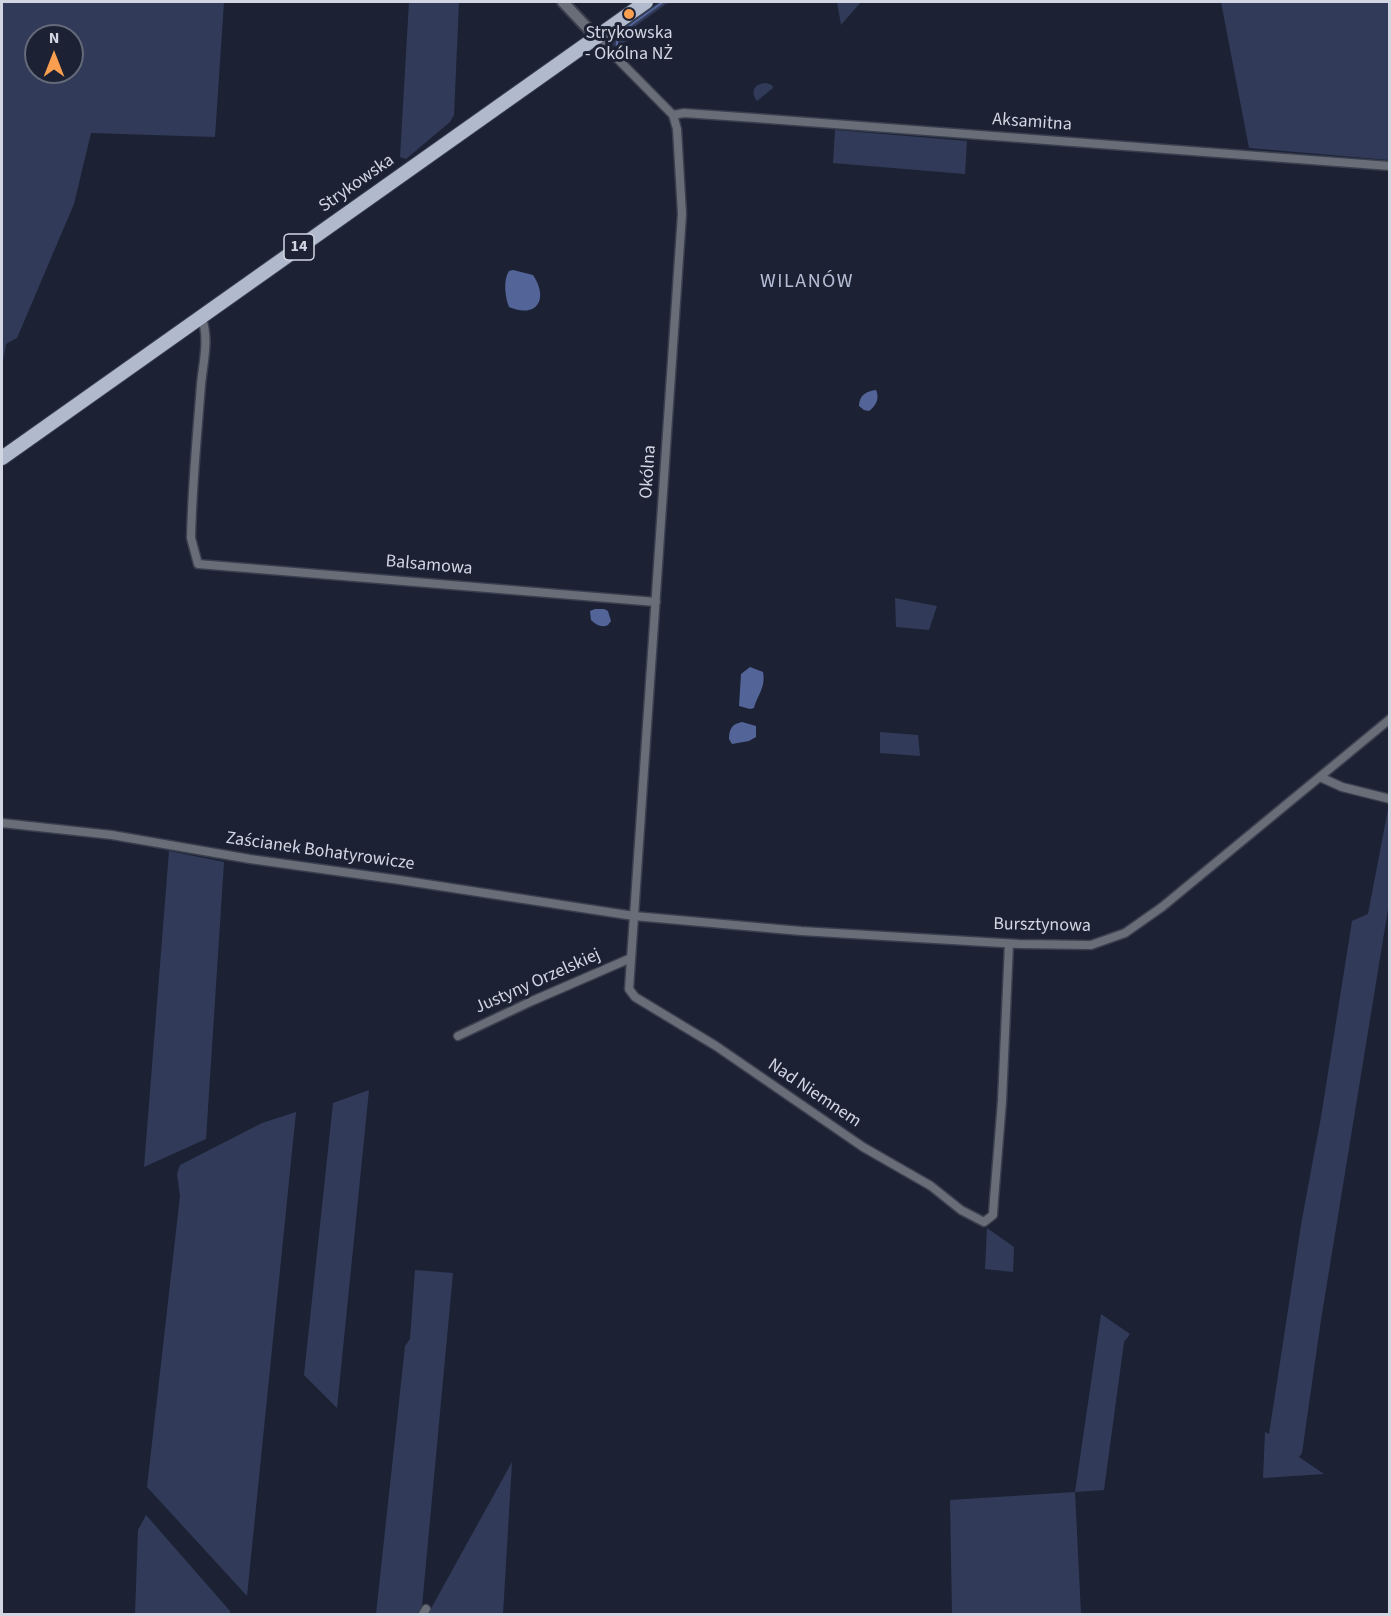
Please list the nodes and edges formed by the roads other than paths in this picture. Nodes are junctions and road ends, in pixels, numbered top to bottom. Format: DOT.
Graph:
graph roads {
  1 [pos="563,2"];
  2 [pos="646,2"];
  3 [pos="596,37"];
  4 [pos="673,115"];
  5 [pos="1389,166"];
  6 [pos="201,316"];
  7 [pos="2,458"];
  8 [pos="656,602"];
  9 [pos="1389,719"];
  10 [pos="1320,777"];
  11 [pos="1389,799"];
  12 [pos="2,823"];
  13 [pos="634,916"];
  14 [pos="1009,944"];
  15 [pos="631,958"];
  16 [pos="629,989"];
  17 [pos="458,1036"];
  1 -- 3 [label="street"];
  2 -- 3 [label="main road, Strykowska / 14"];
  3 -- 4 [label="street"];
  3 -- 6 [label="main road, Strykowska / 14"];
  4 -- 5 [label="street, Aksamitna"];
  4 -- 8 [label="street, Okólna"];
  6 -- 7 [label="main road, Strykowska / 14"];
  6 -- 8 [label="street, Balsamowa"];
  8 -- 13 [label="street, Okólna"];
  9 -- 10 [label="street, Bursztynowa"];
  10 -- 11 [label="street"];
  10 -- 14 [label="street, Bursztynowa"];
  12 -- 13 [label="street, Zaścianek Bohatyrowicze"];
  13 -- 14 [label="street, Bursztynowa"];
  13 -- 15 [label="street, Okólna"];
  14 -- 16 [label="street, Nad Niemnem"];
  15 -- 16 [label="street, Okólna"];
  15 -- 17 [label="street, Justyny Orzelskiej"];
}
